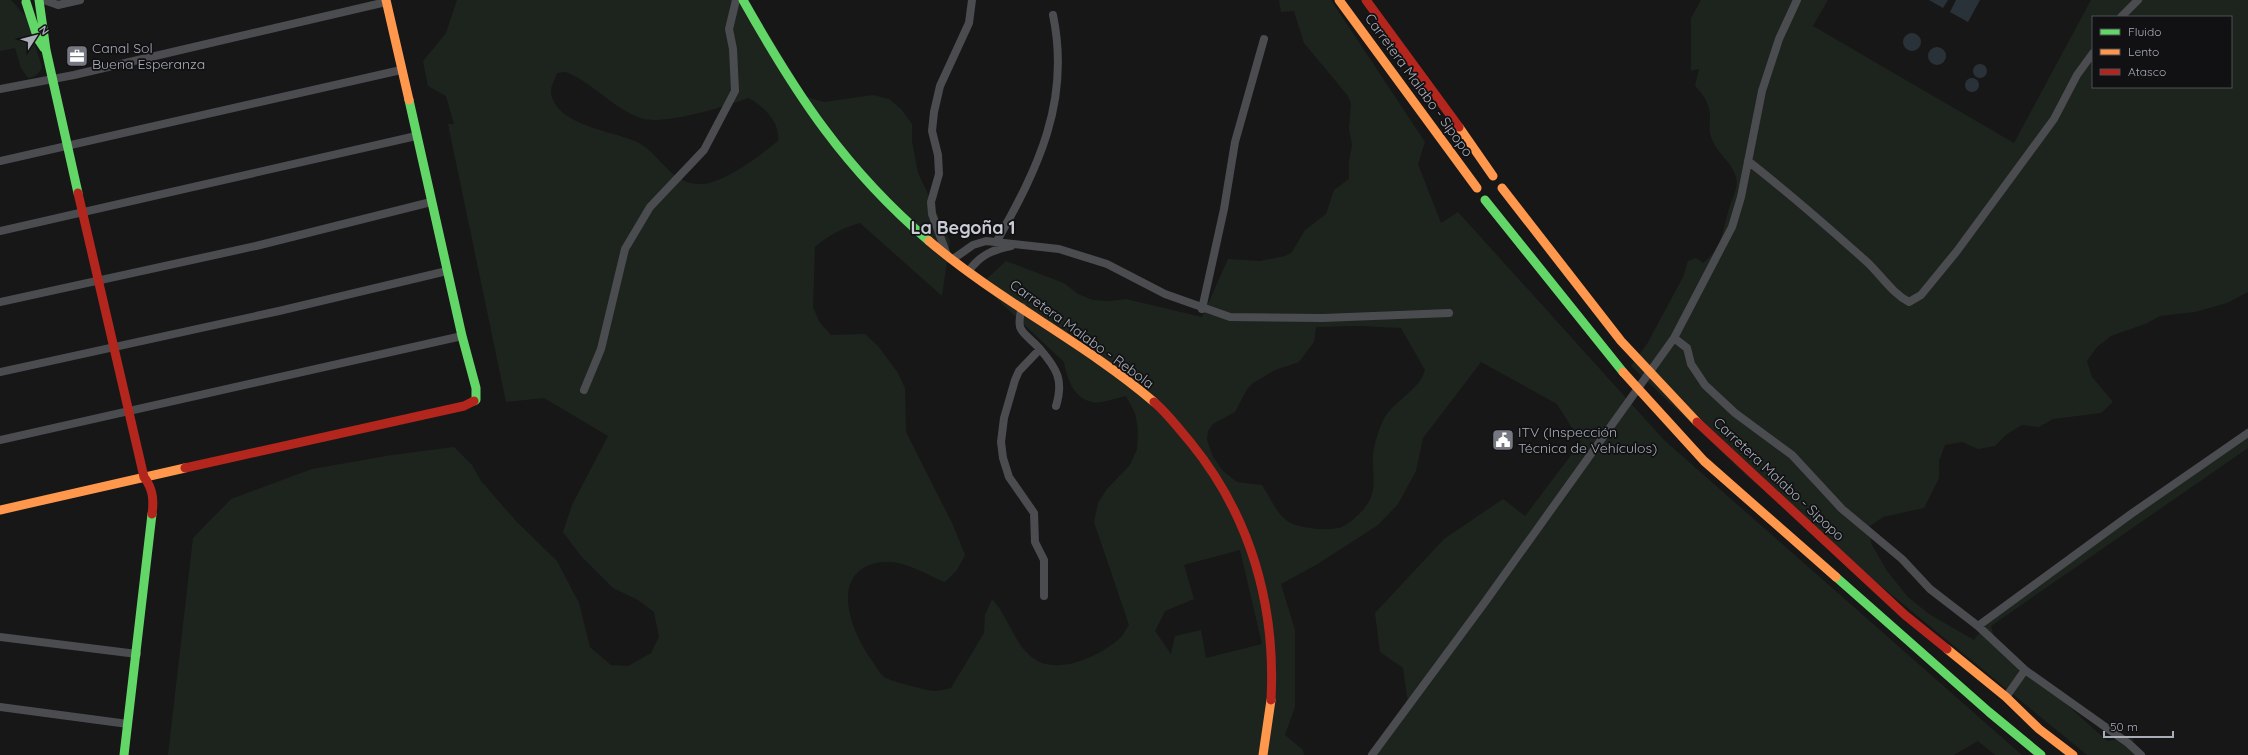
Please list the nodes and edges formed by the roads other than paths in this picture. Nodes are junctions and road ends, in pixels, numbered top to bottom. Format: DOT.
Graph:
graph roads {
  1 [pos="38,0"];
  2 [pos="44,0"];
  3 [pos="80,0"];
  4 [pos="736,0"];
  5 [pos="743,0"];
  6 [pos="972,0"];
  7 [pos="1339,0"];
  8 [pos="1366,0"];
  9 [pos="1797,0"];
  10 [pos="2138,0"];
  11 [pos="23,1"];
  12 [pos="386,1"];
  13 [pos="1053,15"];
  14 [pos="2122,16"];
  15 [pos="1264,39"];
  16 [pos="46,50"];
  17 [pos="2092,54"];
  18 [pos="401,70"];
  19 [pos="52,79"];
  20 [pos="0,89"];
  21 [pos="416,136"];
  22 [pos="68,146"];
  23 [pos="0,161"];
  24 [pos="1748,161"];
  25 [pos="1493,176"];
  26 [pos="1477,188"];
  27 [pos="1502,188"];
  28 [pos="1486,200"];
  29 [pos="431,202"];
  30 [pos="83,212"];
  31 [pos="0,231"];
  32 [pos="997,241"];
  33 [pos="1016,245"];
  34 [pos="950,258"];
  35 [pos="447,270"];
  36 [pos="968,272"];
  37 [pos="99,281"];
  38 [pos="0,302"];
  39 [pos="1022,307"];
  40 [pos="1202,308"];
  41 [pos="1450,313"];
  42 [pos="462,336"];
  43 [pos="1674,338"];
  44 [pos="114,347"];
  45 [pos="1040,349"];
  46 [pos="0,372"];
  47 [pos="584,390"];
  48 [pos="1056,406"];
  49 [pos="129,410"];
  50 [pos="2248,432"];
  51 [pos="0,440"];
  52 [pos="144,477"];
  53 [pos="0,510"];
  54 [pos="1044,596"];
  55 [pos="1978,626"];
  56 [pos="0,637"];
  57 [pos="137,654"];
  58 [pos="2025,670"];
  59 [pos="2006,697"];
  60 [pos="0,707"];
  61 [pos="128,724"];
  62 [pos="124,755"];
  63 [pos="1263,755"];
  64 [pos="1372,755"];
  65 [pos="2041,755"];
  66 [pos="2073,755"];
  67 [pos="2141,755"];
  1 -- 11 [label="main road"];
  1 -- 16 [label="main road"];
  2 -- 3 [label="street"];
  4 -- 47 [label="street"];
  5 -- 34 [label="main road, Carretera Malabo - Rebola"];
  6 -- 34 [label="street"];
  7 -- 26 [label="main road, Carretera Malabo - Sipopo"];
  8 -- 25 [label="main road, Carretera Malabo - Sipopo"];
  9 -- 24 [label="street"];
  10 -- 14 [label="street"];
  11 -- 16 [label="main road"];
  12 -- 18 [label="main road"];
  12 -- 19 [label="street"];
  13 -- 32 [label="street"];
  15 -- 40 [label="street"];
  16 -- 19 [label="main road"];
  17 -- 24 [label="street"];
  18 -- 21 [label="main road"];
  18 -- 22 [label="street"];
  19 -- 20 [label="street"];
  19 -- 22 [label="main road"];
  21 -- 29 [label="main road"];
  21 -- 30 [label="street"];
  22 -- 23 [label="street"];
  22 -- 30 [label="main road"];
  24 -- 43 [label="street"];
  27 -- 59 [label="main road, Carretera Malabo - Sipopo"];
  28 -- 65 [label="main road"];
  29 -- 35 [label="main road"];
  29 -- 37 [label="street"];
  30 -- 31 [label="street"];
  30 -- 37 [label="main road"];
  32 -- 33 [label="street"];
  32 -- 34 [label="street"];
  33 -- 36 [label="street"];
  33 -- 40 [label="street"];
  34 -- 36 [label="main road, Carretera Malabo - Rebola"];
  35 -- 42 [label="main road"];
  35 -- 44 [label="street"];
  36 -- 39 [label="main road, Carretera Malabo - Rebola"];
  37 -- 38 [label="street"];
  37 -- 44 [label="main road"];
  39 -- 45 [label="street"];
  39 -- 63 [label="main road, Carretera Malabo - Rebola"];
  40 -- 41 [label="street"];
  42 -- 49 [label="street"];
  42 -- 52 [label="main road"];
  43 -- 55 [label="street"];
  43 -- 64 [label="street"];
  44 -- 46 [label="street"];
  44 -- 49 [label="main road"];
  45 -- 48 [label="street"];
  45 -- 54 [label="street"];
  49 -- 51 [label="street"];
  49 -- 52 [label="main road"];
  50 -- 55 [label="street"];
  52 -- 53 [label="main road"];
  52 -- 57 [label="main road"];
  55 -- 58 [label="street"];
  56 -- 57 [label="street"];
  57 -- 61 [label="main road"];
  58 -- 59 [label="street"];
  58 -- 67 [label="street"];
  59 -- 66 [label="main road, Carretera Malabo - Sipopo"];
  60 -- 61 [label="street"];
  61 -- 62 [label="main road"];
}
